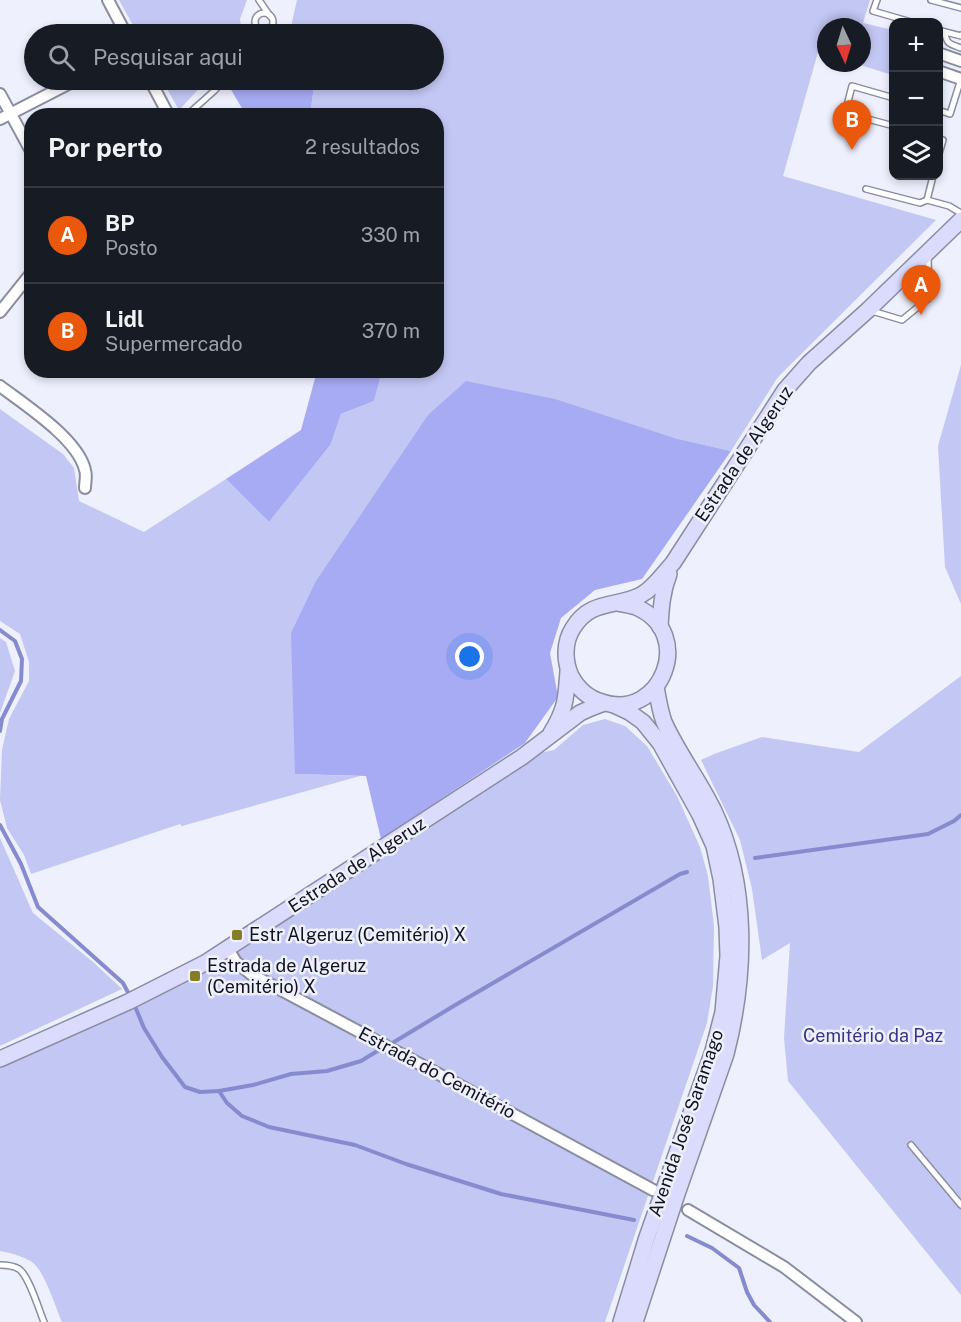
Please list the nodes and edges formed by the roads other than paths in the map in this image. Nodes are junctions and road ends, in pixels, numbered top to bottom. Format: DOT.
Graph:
graph roads {
  1 [pos="108,0"];
  2 [pos="877,0"];
  3 [pos="931,0"];
  4 [pos="260,1"];
  5 [pos="961,8"];
  6 [pos="271,17"];
  7 [pos="897,18"];
  8 [pos="256,20"];
  9 [pos="121,24"];
  10 [pos="255,24"];
  11 [pos="257,24"];
  12 [pos="272,24"];
  13 [pos="943,31"];
  14 [pos="943,33"];
  15 [pos="961,35"];
  16 [pos="961,48"];
  17 [pos="943,54"];
  18 [pos="961,61"];
  19 [pos="942,72"];
  20 [pos="961,79"];
  21 [pos="57,90"];
  22 [pos="155,90"];
  23 [pos="215,90"];
  24 [pos="0,94"];
  25 [pos="889,97"];
  26 [pos="165,108"];
  27 [pos="195,108"];
  28 [pos="943,111"];
  29 [pos="10,114"];
  30 [pos="0,119"];
  31 [pos="889,125"];
  32 [pos="24,139"];
  33 [pos="932,180"];
  34 [pos="866,189"];
  35 [pos="927,200"];
  36 [pos="960,214"];
  37 [pos="928,251"];
  38 [pos="24,282"];
  39 [pos="868,310"];
  40 [pos="0,312"];
  41 [pos="0,386"];
  42 [pos="85,488"];
  43 [pos="673,563"];
  44 [pos="618,603"];
  45 [pos="660,627"];
  46 [pos="568,670"];
  47 [pos="656,687"];
  48 [pos="609,704"];
  49 [pos="547,739"];
  50 [pos="228,949"];
  51 [pos="0,1059"];
  52 [pos="911,1145"];
  53 [pos="653,1190"];
  54 [pos="961,1205"];
  55 [pos="688,1210"];
  56 [pos="0,1265"];
  57 [pos="44,1322"];
  58 [pos="621,1322"];
  59 [pos="635,1322"];
  60 [pos="856,1322"];
  1 -- 9 [label="street"];
  2 -- 7 [label="lane"];
  3 -- 5 [label="lane"];
  4 -- 6 [label="lane"];
  4 -- 8 [label="lane"];
  6 -- 8 [label="lane"];
  6 -- 12 [label="lane"];
  8 -- 10 [label="lane"];
  8 -- 11 [label="lane"];
  13 -- 15 [label="lane"];
  14 -- 16 [label="lane"];
  17 -- 18 [label="street"];
  19 -- 20 [label="street"];
  20 -- 28 [label="lane"];
  21 -- 29 [label="street"];
  22 -- 26 [label="street"];
  23 -- 27 [label="lane"];
  24 -- 29 [label="street"];
  25 -- 31 [label="lane"];
  29 -- 30 [label="street"];
  29 -- 32 [label="street"];
  33 -- 35 [label="lane"];
  34 -- 35 [label="lane"];
  35 -- 36 [label="lane"];
  36 -- 37 [label="main road, Estrada de Algeruz"];
  37 -- 39 [label="main road, Estrada de Algeruz"];
  37 -- 39 [label="lane"];
  38 -- 40 [label="street"];
  39 -- 43 [label="main road, Estrada de Algeruz"];
  41 -- 42 [label="street"];
  43 -- 44 [label="main road, Estrada de Algeruz"];
  43 -- 45 [label="main road, Estrada de Algeruz"];
  44 -- 45 [label="main road"];
  44 -- 46 [label="main road, Estrada de Algeruz"];
  45 -- 47 [label="main road, Estrada de Algeruz"];
  46 -- 48 [label="main road"];
  46 -- 49 [label="main road, Estrada de Algeruz"];
  47 -- 48 [label="main road, Estrada de Algeruz"];
  47 -- 59 [label="main road, Avenida José Saramago"];
  48 -- 49 [label="main road, Estrada de Algeruz"];
  48 -- 58 [label="main road, Avenida José Saramago"];
  49 -- 50 [label="main road, Estrada de Algeruz"];
  50 -- 51 [label="main road, Estrada de Algeruz"];
  50 -- 53 [label="street, Estrada do Cemitério"];
  52 -- 54 [label="lane"];
  55 -- 60 [label="street"];
  56 -- 57 [label="lane"];
}
